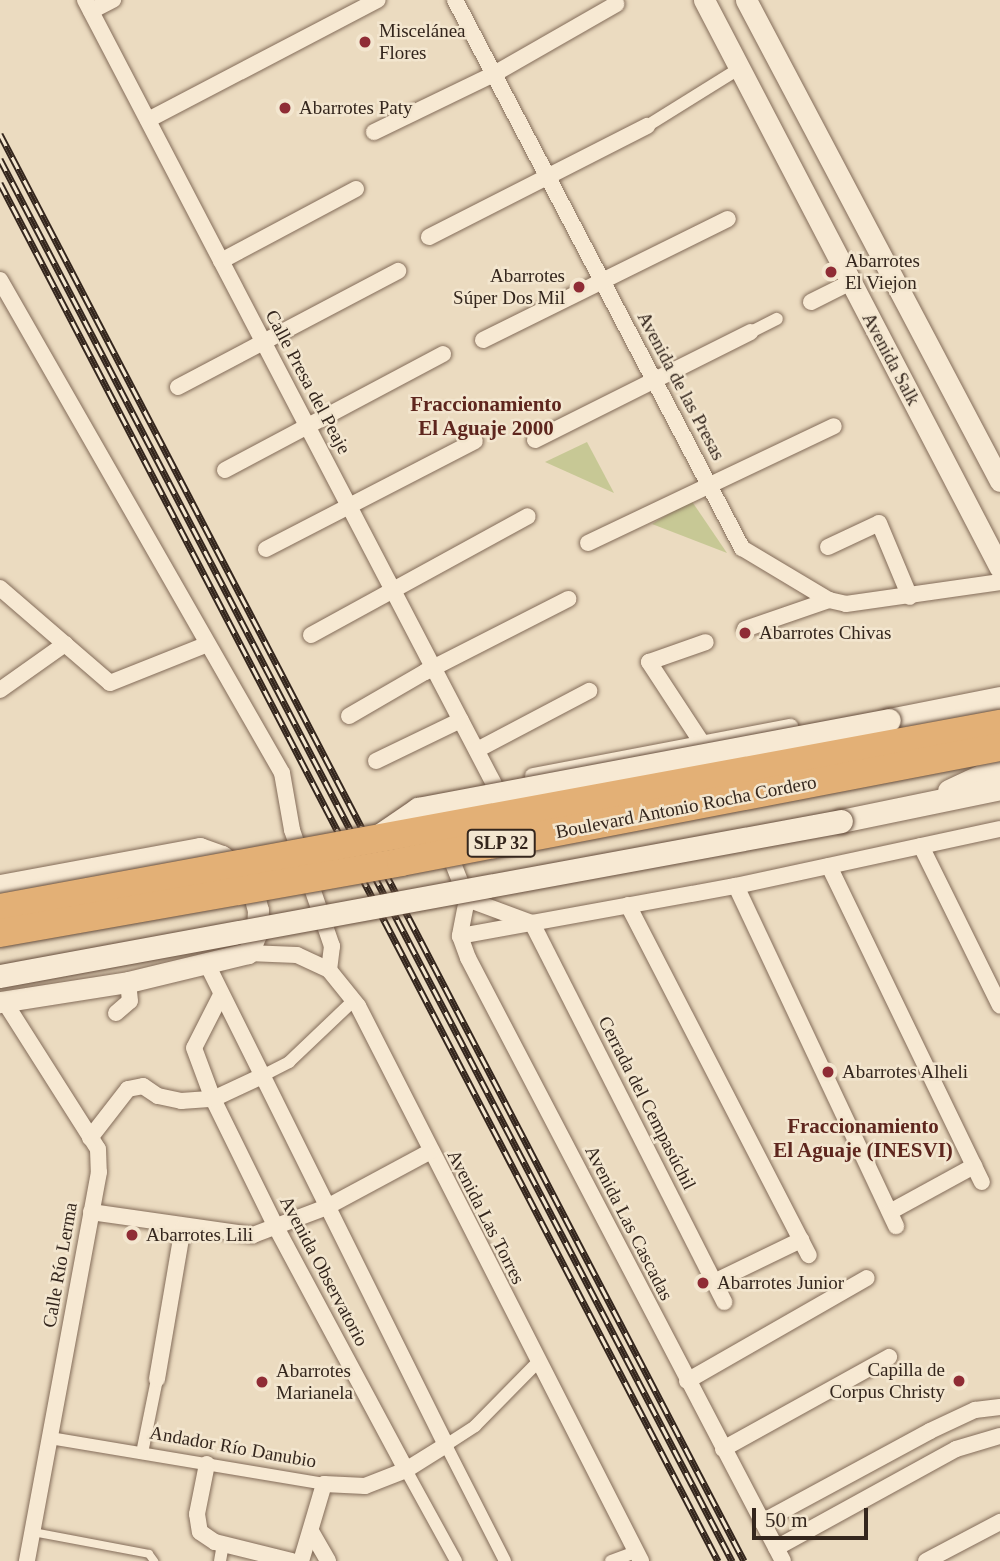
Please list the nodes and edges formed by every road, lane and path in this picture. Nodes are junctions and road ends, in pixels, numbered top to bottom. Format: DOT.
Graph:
graph roads {
  1 [pos="113,0"];
  2 [pos="378,0"];
  3 [pos="455,0"];
  4 [pos="704,0"];
  5 [pos="746,0"];
  6 [pos="616,4"];
  7 [pos="88,6"];
  8 [pos="740,68"];
  9 [pos="494,74"];
  10 [pos="148,120"];
  11 [pos="647,126"];
  12 [pos="374,132"];
  13 [pos="548,177"];
  14 [pos="356,189"];
  15 [pos="728,219"];
  16 [pos="429,237"];
  17 [pos="221,261"];
  18 [pos="398,271"];
  19 [pos="0,280"];
  20 [pos="602,281"];
  21 [pos="851,282"];
  22 [pos="811,302"];
  23 [pos="777,319"];
  24 [pos="751,332"];
  25 [pos="483,340"];
  26 [pos="265,344"];
  27 [pos="443,354"];
  28 [pos="655,383"];
  29 [pos="178,387"];
  30 [pos="308,426"];
  31 [pos="834,426"];
  32 [pos="535,440"];
  33 [pos="475,441"];
  34 [pos="225,470"];
  35 [pos="1000,481"];
  36 [pos="710,487"];
  37 [pos="349,506"];
  38 [pos="528,516"];
  39 [pos="588,543"];
  40 [pos="828,547"];
  41 [pos="266,549"];
  42 [pos="1000,568"];
  43 [pos="1000,582"];
  44 [pos="0,588"];
  45 [pos="392,588"];
  46 [pos="910,597"];
  47 [pos="568,599"];
  48 [pos="829,600"];
  49 [pos="745,629"];
  50 [pos="310,635"];
  51 [pos="706,642"];
  52 [pos="65,644"];
  53 [pos="208,644"];
  54 [pos="433,667"];
  55 [pos="0,690"];
  56 [pos="589,691"];
  57 [pos="1000,704"];
  58 [pos="965,705"];
  59 [pos="349,716"];
  60 [pos="461,720"];
  61 [pos="702,743"];
  62 [pos="1000,747"];
  63 [pos="477,750"];
  64 [pos="376,761"];
  65 [pos="1000,767"];
  66 [pos="494,783"];
  67 [pos="1000,788"];
  68 [pos="927,803"];
  69 [pos="1000,829"];
  70 [pos="377,837"];
  71 [pos="921,846"];
  72 [pos="829,866"];
  73 [pos="0,885"];
  74 [pos="736,886"];
  75 [pos="467,900"];
  76 [pos="628,905"];
  77 [pos="0,908"];
  78 [pos="532,923"];
  79 [pos="0,933"];
  80 [pos="460,936"];
  81 [pos="248,953"];
  82 [pos="207,964"];
  83 [pos="328,971"];
  84 [pos="0,976"];
  85 [pos="128,982"];
  86 [pos="221,995"];
  87 [pos="354,1001"];
  88 [pos="2,1002"];
  89 [pos="1000,1006"];
  90 [pos="116,1013"];
  91 [pos="260,1077"];
  92 [pos="213,1100"];
  93 [pos="90,1138"];
  94 [pos="429,1152"];
  95 [pos="974,1166"];
  96 [pos="982,1182"];
  97 [pos="327,1207"];
  98 [pos="91,1212"];
  99 [pos="183,1227"];
  100 [pos="277,1229"];
  101 [pos="867,1279"];
  102 [pos="714,1282"];
  103 [pos="724,1302"];
  104 [pos="889,1357"];
  105 [pos="537,1363"];
  106 [pos="158,1379"];
  107 [pos="687,1381"];
  108 [pos="1000,1407"];
  109 [pos="1000,1436"];
  110 [pos="50,1438"];
  111 [pos="446,1445"];
  112 [pos="723,1449"];
  113 [pos="142,1453"];
  114 [pos="207,1464"];
  115 [pos="406,1469"];
  116 [pos="324,1484"];
  117 [pos="762,1521"];
  118 [pos="1000,1522"];
  119 [pos="33,1532"];
  120 [pos="312,1533"];
  121 [pos="223,1544"];
  122 [pos="779,1554"];
  123 [pos="639,1557"];
  124 [pos="27,1561"];
  125 [pos="154,1561"];
  126 [pos="220,1561"];
  127 [pos="292,1561"];
  128 [pos="301,1561"];
  129 [pos="328,1561"];
  130 [pos="456,1561"];
  131 [pos="505,1561"];
  132 [pos="611,1561"];
  133 [pos="926,1561"];
  1 -- 7 [label="street"];
  2 -- 10 [label="street"];
  3 -- 9 [label="street, Avenida de las Presas"];
  4 -- 8 [label="street, Avenida Salk"];
  5 -- 35 [label="street, Avenida Salk"];
  6 -- 9 [label="street"];
  7 -- 10 [label="street, Calle Presa del Peaje"];
  8 -- 11 [label="street"];
  8 -- 21 [label="street, Avenida Salk"];
  9 -- 12 [label="street"];
  9 -- 13 [label="street, Avenida de las Presas"];
  10 -- 17 [label="street, Calle Presa del Peaje"];
  11 -- 13 [label="street"];
  13 -- 16 [label="street"];
  13 -- 20 [label="street, Avenida de las Presas"];
  14 -- 17 [label="street"];
  15 -- 20 [label="street"];
  17 -- 26 [label="street, Calle Presa del Peaje"];
  18 -- 26 [label="street"];
  19 -- 53 [label="street"];
  20 -- 25 [label="street"];
  20 -- 28 [label="street, Avenida de las Presas"];
  21 -- 22 [label="street"];
  21 -- 42 [label="street, Avenida Salk"];
  23 -- 24 [label="street"];
  24 -- 28 [label="street"];
  26 -- 29 [label="street"];
  26 -- 30 [label="street, Calle Presa del Peaje"];
  27 -- 30 [label="street"];
  28 -- 32 [label="street"];
  28 -- 36 [label="street, Avenida de las Presas"];
  30 -- 34 [label="street"];
  30 -- 37 [label="street, Calle Presa del Peaje"];
  31 -- 36 [label="street"];
  33 -- 37 [label="street"];
  36 -- 39 [label="street"];
  36 -- 48 [label="street, Avenida de las Presas"];
  37 -- 41 [label="street"];
  37 -- 45 [label="street, Calle Presa del Peaje"];
  38 -- 45 [label="street"];
  40 -- 46 [label="street"];
  43 -- 46 [label="street, Avenida de las Presas"];
  44 -- 52 [label="street"];
  45 -- 50 [label="street"];
  45 -- 54 [label="street, Calle Presa del Peaje"];
  46 -- 48 [label="street, Avenida de las Presas"];
  47 -- 54 [label="street"];
  48 -- 49 [label="street"];
  51 -- 61 [label="street"];
  52 -- 53 [label="street"];
  52 -- 55 [label="street"];
  53 -- 83 [label="street"];
  54 -- 59 [label="street"];
  54 -- 60 [label="street, Calle Presa del Peaje"];
  56 -- 63 [label="street"];
  57 -- 58 [label="main road, Boulevard Antonio Rocha Cordero"];
  57 -- 70 [label="highway, Boulevard Antonio Rocha Cordero / SLP 32, bridge"];
  58 -- 61 [label="street, Boulevard Antonio Rocha Cordero"];
  58 -- 70 [label="main road, bridge"];
  60 -- 63 [label="street, Calle Presa del Peaje"];
  60 -- 64 [label="street"];
  61 -- 66 [label="street, Boulevard Antonio Rocha Cordero"];
  62 -- 79 [label="highway, Boulevard Antonio Rocha Cordero / SLP 32, bridge"];
  63 -- 66 [label="street, Calle Presa del Peaje"];
  65 -- 68 [label="main road"];
  66 -- 75 [label="street, Boulevard Antonio Rocha Cordero"];
  67 -- 68 [label="main road"];
  68 -- 84 [label="main road, bridge"];
  69 -- 71 [label="street"];
  70 -- 77 [label="highway, Boulevard Antonio Rocha Cordero / SLP 32, bridge"];
  71 -- 72 [label="street"];
  71 -- 89 [label="street"];
  72 -- 74 [label="street"];
  72 -- 95 [label="street"];
  73 -- 81 [label="street"];
  74 -- 76 [label="street"];
  74 -- 95 [label="street"];
  75 -- 78 [label="street"];
  75 -- 80 [label="street"];
  76 -- 78 [label="street"];
  76 -- 102 [label="street"];
  78 -- 80 [label="street"];
  78 -- 102 [label="street, Cerrada del Cempasúchil"];
  80 -- 107 [label="street, Avenida Las Cascadas"];
  81 -- 82 [label="street"];
  81 -- 83 [label="street, Avenida Las Torres"];
  82 -- 85 [label="street"];
  82 -- 86 [label="street, Avenida Observatorio"];
  83 -- 87 [label="street, Avenida Las Torres"];
  85 -- 88 [label="street"];
  85 -- 90 [label="street"];
  86 -- 91 [label="street, Avenida Observatorio"];
  86 -- 92 [label="street, Avenida Observatorio"];
  87 -- 91 [label="street"];
  87 -- 94 [label="street, Avenida Las Torres"];
  88 -- 93 [label="street, Calle Río Lerma"];
  91 -- 92 [label="street"];
  91 -- 97 [label="street, Avenida Observatorio"];
  92 -- 93 [label="street"];
  92 -- 100 [label="street, Avenida Observatorio"];
  93 -- 98 [label="street, Calle Río Lerma"];
  94 -- 97 [label="street"];
  94 -- 105 [label="street, Avenida Las Torres"];
  95 -- 96 [label="street"];
  97 -- 100 [label="street"];
  97 -- 111 [label="street, Avenida Observatorio"];
  98 -- 99 [label="street"];
  98 -- 110 [label="street, Calle Río Lerma"];
  99 -- 100 [label="street"];
  99 -- 106 [label="street"];
  100 -- 115 [label="street, Avenida Observatorio"];
  101 -- 107 [label="street"];
  102 -- 103 [label="street, Cerrada del Cempasúchil"];
  104 -- 112 [label="street"];
  105 -- 111 [label="street"];
  105 -- 123 [label="street, Avenida Las Torres"];
  106 -- 113 [label="street"];
  107 -- 112 [label="street, Avenida Las Cascadas"];
  108 -- 117 [label="street"];
  109 -- 122 [label="street"];
  110 -- 113 [label="street, Andador Río Danubio"];
  110 -- 119 [label="street, Calle Río Lerma"];
  111 -- 115 [label="street, Andador Río Danubio"];
  111 -- 131 [label="street, Avenida Observatorio"];
  112 -- 117 [label="street, Avenida Las Cascadas"];
  113 -- 114 [label="street, Andador Río Danubio"];
  114 -- 116 [label="street, Andador Río Danubio"];
  114 -- 121 [label="street"];
  115 -- 116 [label="street, Andador Río Danubio"];
  115 -- 130 [label="street, Avenida Observatorio"];
  116 -- 120 [label="street"];
  117 -- 122 [label="street, Avenida Las Cascadas"];
  118 -- 133 [label="street"];
  119 -- 124 [label="street, Calle Río Lerma"];
  119 -- 125 [label="lane"];
  120 -- 128 [label="street"];
  120 -- 129 [label="street"];
  121 -- 126 [label="street"];
  121 -- 127 [label="street"];
  123 -- 132 [label="street"];
}
